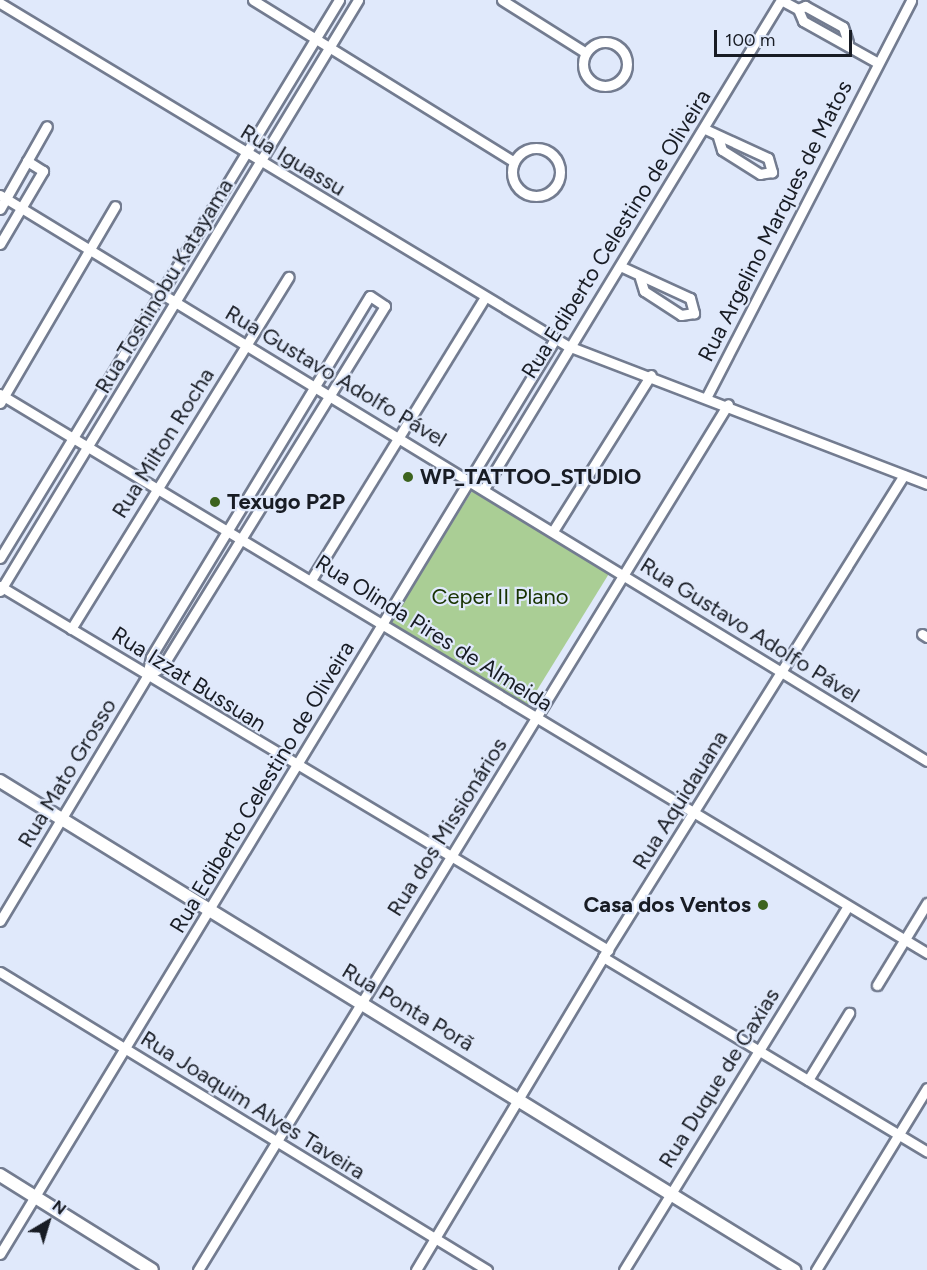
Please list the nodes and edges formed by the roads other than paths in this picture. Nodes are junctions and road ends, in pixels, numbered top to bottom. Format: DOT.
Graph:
graph roads {
  1 [pos="253,0"];
  2 [pos="339,0"];
  3 [pos="358,0"];
  4 [pos="502,0"];
  5 [pos="781,0"];
  6 [pos="911,0"];
  7 [pos="0,3"];
  8 [pos="798,9"];
  9 [pos="316,38"];
  10 [pos="848,42"];
  11 [pos="330,47"];
  12 [pos="586,53"];
  13 [pos="878,63"];
  14 [pos="47,126"];
  15 [pos="705,129"];
  16 [pos="718,137"];
  17 [pos="245,154"];
  18 [pos="27,161"];
  19 [pos="514,162"];
  20 [pos="260,163"];
  21 [pos="3,197"];
  22 [pos="115,206"];
  23 [pos="22,208"];
  24 [pos="0,209"];
  25 [pos="203,224"];
  26 [pos="219,234"];
  27 [pos="0,244"];
  28 [pos="90,251"];
  29 [pos="620,266"];
  30 [pos="288,277"];
  31 [pos="640,278"];
  32 [pos="161,294"];
  33 [pos="484,297"];
  34 [pos="177,303"];
  35 [pos="555,339"];
  36 [pos="247,344"];
  37 [pos="568,346"];
  38 [pos="651,375"];
  39 [pos="316,387"];
  40 [pos="331,396"];
  41 [pos="706,396"];
  42 [pos="1,398"];
  43 [pos="728,404"];
  44 [pos="74,437"];
  45 [pos="400,437"];
  46 [pos="90,446"];
  47 [pos="904,475"];
  48 [pos="471,480"];
  49 [pos="927,484"];
  50 [pos="159,488"];
  51 [pos="484,489"];
  52 [pos="228,529"];
  53 [pos="553,531"];
  54 [pos="244,538"];
  55 [pos="0,558"];
  56 [pos="623,575"];
  57 [pos="311,580"];
  58 [pos="1,588"];
  59 [pos="383,625"];
  60 [pos="71,629"];
  61 [pos="782,673"];
  62 [pos="147,676"];
  63 [pos="537,719"];
  64 [pos="927,761"];
  65 [pos="296,768"];
  66 [pos="0,781"];
  67 [pos="695,815"];
  68 [pos="62,819"];
  69 [pos="450,859"];
  70 [pos="927,903"];
  71 [pos="847,907"];
  72 [pos="209,910"];
  73 [pos="0,921"];
  74 [pos="904,940"];
  75 [pos="605,953"];
  76 [pos="927,953"];
  77 [pos="0,972"];
  78 [pos="877,986"];
  79 [pos="363,1004"];
  80 [pos="849,1013"];
  81 [pos="123,1048"];
  82 [pos="760,1051"];
  83 [pos="808,1080"];
  84 [pos="927,1088"];
  85 [pos="520,1100"];
  86 [pos="898,1135"];
  87 [pos="276,1144"];
  88 [pos="927,1152"];
  89 [pos="0,1175"];
  90 [pos="669,1195"];
  91 [pos="35,1198"];
  92 [pos="436,1239"];
  93 [pos="0,1254"];
  94 [pos="152,1270"];
  95 [pos="198,1270"];
  96 [pos="416,1270"];
  97 [pos="487,1270"];
  98 [pos="624,1270"];
  99 [pos="794,1270"];
  100 [pos="816,1270"];
  1 -- 9 [label="street"];
  2 -- 9 [label="street, Rua Toshinobu Katayama"];
  3 -- 11 [label="street, Rua Toshinobu Katayama"];
  4 -- 12 [label="street"];
  5 -- 8 [label="street"];
  5 -- 15 [label="street, Rua Ediberto Celestino de Oliveira"];
  6 -- 13 [label="street, Rua Argelino Marques de Matos"];
  7 -- 17 [label="street, Rua Iguassu"];
  8 -- 10 [label="street"];
  8 -- 10 [label="street"];
  9 -- 11 [label="street"];
  9 -- 17 [label="street, Rua Toshinobu Katayama"];
  10 -- 13 [label="street"];
  11 -- 19 [label="street"];
  11 -- 20 [label="street, Rua Toshinobu Katayama"];
  12 -- 12 [label="street"];
  13 -- 41 [label="street, Rua Argelino Marques de Matos"];
  14 -- 18 [label="street"];
  15 -- 16 [label="street"];
  15 -- 29 [label="street, Rua Ediberto Celestino de Oliveira"];
  16 -- 16 [label="street"];
  17 -- 20 [label="street, Rua Iguassu"];
  17 -- 25 [label="street, Rua Toshinobu Katayama"];
  18 -- 21 [label="street"];
  18 -- 23 [label="street"];
  19 -- 19 [label="street"];
  20 -- 26 [label="street, Rua Toshinobu Katayama"];
  20 -- 33 [label="street, Rua Iguassu"];
  21 -- 23 [label="street, Rua Gustavo Adolfo Pável"];
  21 -- 24 [label="street"];
  22 -- 28 [label="street"];
  23 -- 27 [label="street"];
  23 -- 28 [label="street, Rua Gustavo Adolfo Pável"];
  25 -- 26 [label="street"];
  25 -- 32 [label="street, Rua Toshinobu Katayama"];
  26 -- 34 [label="street, Rua Toshinobu Katayama"];
  28 -- 32 [label="street, Rua Gustavo Adolfo Pável"];
  28 -- 42 [label="street"];
  29 -- 31 [label="street"];
  29 -- 37 [label="street, Rua Ediberto Celestino de Oliveira"];
  30 -- 36 [label="street, Rua Milton Rocha"];
  31 -- 31 [label="street"];
  32 -- 34 [label="street, Rua Gustavo Adolfo Pável"];
  32 -- 44 [label="street, Rua Toshinobu Katayama"];
  33 -- 35 [label="street, Rua Iguassu"];
  33 -- 45 [label="street"];
  34 -- 36 [label="street, Rua Gustavo Adolfo Pável"];
  34 -- 46 [label="street, Rua Toshinobu Katayama"];
  35 -- 37 [label="street, Rua Iguassu"];
  35 -- 48 [label="street, Rua Ediberto Celestino de Oliveira"];
  36 -- 39 [label="street, Rua Gustavo Adolfo Pável"];
  36 -- 50 [label="street, Rua Milton Rocha"];
  37 -- 38 [label="street, Rua Iguassu"];
  37 -- 51 [label="street, Rua Ediberto Celestino de Oliveira"];
  38 -- 41 [label="street, Rua Iguassu"];
  38 -- 53 [label="street"];
  39 -- 40 [label="street, Rua Gustavo Adolfo Pável"];
  39 -- 40 [label="street, Rua Mato Grosso"];
  39 -- 52 [label="street, Rua Mato Grosso"];
  40 -- 45 [label="street, Rua Gustavo Adolfo Pável"];
  40 -- 54 [label="street, Rua Mato Grosso"];
  41 -- 43 [label="street, Rua Iguassu"];
  42 -- 44 [label="street, Rua Olinda Pires de Almeida"];
  43 -- 47 [label="street, Rua Iguassu"];
  43 -- 56 [label="street, Rua dos Missionários"];
  44 -- 46 [label="street, Rua Olinda Pires de Almeida"];
  44 -- 55 [label="street, Rua Toshinobu Katayama"];
  45 -- 48 [label="street, Rua Gustavo Adolfo Pável"];
  45 -- 57 [label="street"];
  46 -- 50 [label="street, Rua Olinda Pires de Almeida"];
  46 -- 58 [label="street, Rua Toshinobu Katayama"];
  47 -- 49 [label="street, Rua Iguassu"];
  47 -- 61 [label="street, Rua Aquidauana"];
  48 -- 51 [label="street, Rua Gustavo Adolfo Pável"];
  48 -- 59 [label="street, Rua Ediberto Celestino de Oliveira"];
  50 -- 52 [label="street, Rua Olinda Pires de Almeida"];
  50 -- 60 [label="street, Rua Milton Rocha"];
  51 -- 53 [label="street, Rua Gustavo Adolfo Pável"];
  52 -- 54 [label="street, Rua Olinda Pires de Almeida"];
  52 -- 62 [label="street, Rua Mato Grosso"];
  53 -- 56 [label="street, Rua Gustavo Adolfo Pável"];
  54 -- 57 [label="street, Rua Olinda Pires de Almeida"];
  54 -- 62 [label="street, Rua Mato Grosso"];
  56 -- 61 [label="street, Rua Gustavo Adolfo Pável"];
  56 -- 63 [label="street, Rua dos Missionários"];
  57 -- 59 [label="street, Rua Olinda Pires de Almeida"];
  58 -- 60 [label="street, Rua Izzat Bussuan"];
  59 -- 63 [label="street, Rua Olinda Pires de Almeida"];
  59 -- 65 [label="street, Rua Ediberto Celestino de Oliveira"];
  60 -- 62 [label="street, Rua Izzat Bussuan"];
  61 -- 64 [label="street, Rua Gustavo Adolfo Pável"];
  61 -- 67 [label="street, Rua Aquidauana"];
  62 -- 65 [label="street, Rua Izzat Bussuan"];
  62 -- 68 [label="street, Rua Mato Grosso"];
  63 -- 67 [label="street, Rua Olinda Pires de Almeida"];
  63 -- 69 [label="street, Rua dos Missionários"];
  65 -- 69 [label="street, Rua Izzat Bussuan"];
  65 -- 72 [label="street, Rua Ediberto Celestino de Oliveira"];
  66 -- 68 [label="street, Rua Ponta Porã"];
  67 -- 71 [label="street, Rua Olinda Pires de Almeida"];
  67 -- 75 [label="street, Rua Aquidauana"];
  68 -- 72 [label="street, Rua Ponta Porã"];
  68 -- 73 [label="street, Rua Mato Grosso"];
  69 -- 75 [label="street, Rua Izzat Bussuan"];
  69 -- 79 [label="street, Rua dos Missionários"];
  70 -- 74 [label="street"];
  71 -- 74 [label="street, Rua Olinda Pires de Almeida"];
  71 -- 82 [label="street, Rua Duque de Caxias"];
  72 -- 79 [label="street, Rua Ponta Porã"];
  72 -- 81 [label="street, Rua Ediberto Celestino de Oliveira"];
  74 -- 76 [label="street, Rua Olinda Pires de Almeida"];
  74 -- 78 [label="street"];
  75 -- 82 [label="street, Rua Izzat Bussuan"];
  75 -- 85 [label="street, Rua Aquidauana"];
  77 -- 81 [label="street, Rua Joaquim Alves Taveira"];
  79 -- 85 [label="street, Rua Ponta Porã"];
  79 -- 87 [label="street, Rua dos Missionários"];
  80 -- 83 [label="street"];
  81 -- 87 [label="street, Rua Joaquim Alves Taveira"];
  81 -- 91 [label="street, Rua Ediberto Celestino de Oliveira"];
  82 -- 83 [label="street, Rua Izzat Bussuan"];
  82 -- 90 [label="street, Rua Duque de Caxias"];
  83 -- 86 [label="street, Rua Izzat Bussuan"];
  84 -- 86 [label="street"];
  85 -- 90 [label="street, Rua Ponta Porã"];
  85 -- 92 [label="street, Rua Aquidauana"];
  86 -- 88 [label="street, Rua Izzat Bussuan"];
  86 -- 100 [label="street"];
  87 -- 92 [label="street, Rua Joaquim Alves Taveira"];
  87 -- 95 [label="street, Rua dos Missionários"];
  89 -- 91 [label="street"];
  90 -- 98 [label="street, Rua Duque de Caxias"];
  90 -- 99 [label="street, Rua Ponta Porã"];
  91 -- 93 [label="street, Rua Ediberto Celestino de Oliveira"];
  91 -- 94 [label="street"];
  92 -- 96 [label="street, Rua Aquidauana"];
  92 -- 97 [label="street, Rua Joaquim Alves Taveira"];
}
